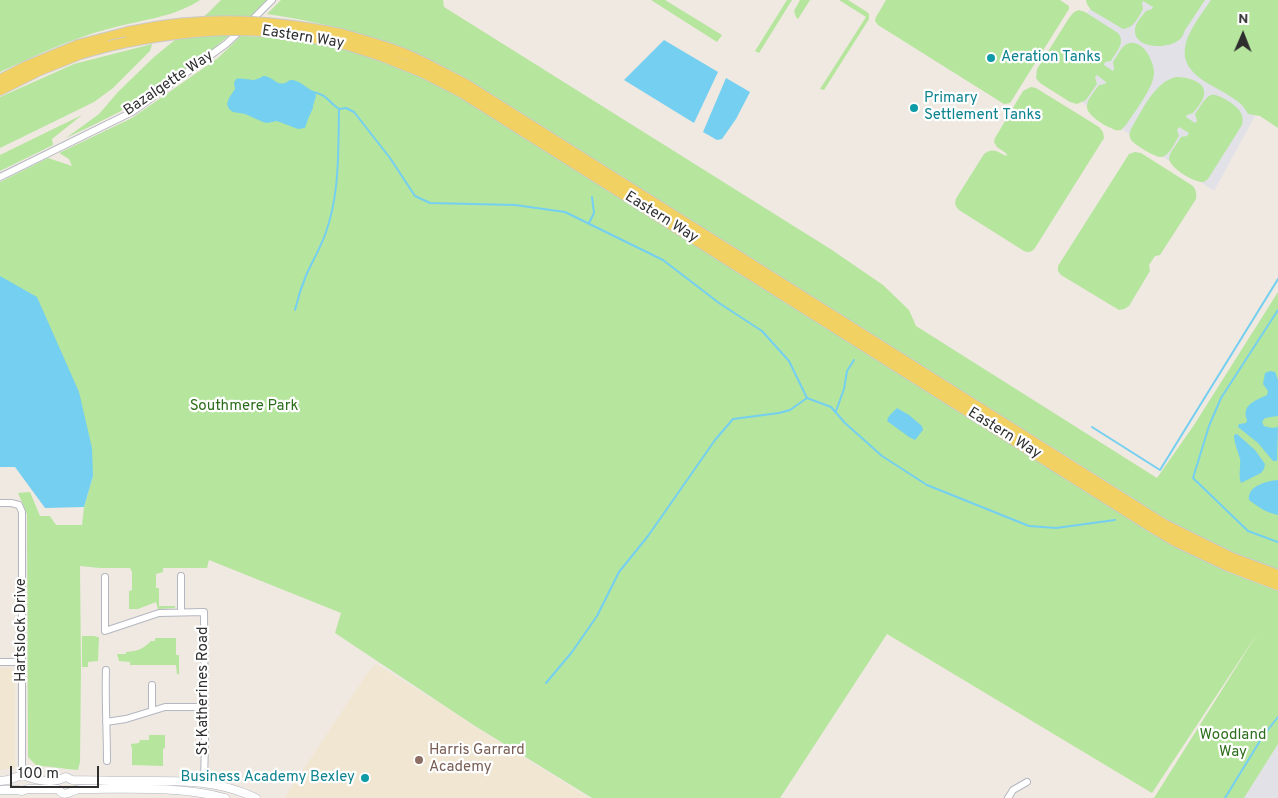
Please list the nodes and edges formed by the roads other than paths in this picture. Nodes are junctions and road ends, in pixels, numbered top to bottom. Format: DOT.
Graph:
graph roads {
  1 [pos="272,0"];
  2 [pos="343,39"];
  3 [pos="0,80"];
  4 [pos="0,90"];
  5 [pos="0,177"];
  6 [pos="0,503"];
  7 [pos="1278,575"];
  8 [pos="106,576"];
  9 [pos="180,576"];
  10 [pos="1278,585"];
  11 [pos="180,612"];
  12 [pos="0,662"];
  13 [pos="22,662"];
  14 [pos="106,670"];
  15 [pos="152,685"];
  16 [pos="205,707"];
  17 [pos="152,711"];
  18 [pos="106,722"];
  19 [pos="107,761"];
  20 [pos="22,777"];
  21 [pos="59,780"];
  22 [pos="72,780"];
  23 [pos="0,781"];
  24 [pos="204,782"];
  25 [pos="1027,782"];
  26 [pos="28,789"];
  27 [pos="58,789"];
  28 [pos="0,790"];
  29 [pos="17,790"];
  30 [pos="73,790"];
  31 [pos="202,792"];
  32 [pos="65,796"];
  33 [pos="226,798"];
  34 [pos="256,798"];
  35 [pos="1008,798"];
  1 -- 5 [label="street, Bazalgette Way"];
  2 -- 3 [label="main road, Eastern Way, bridge"];
  2 -- 4 [label="main road, Eastern Way, bridge"];
  2 -- 7 [label="main road, Eastern Way"];
  2 -- 10 [label="main road, Eastern Way"];
  6 -- 13 [label="street, Hartslock Drive"];
  8 -- 11 [label="street, St Katherines Road"];
  9 -- 11 [label="street"];
  11 -- 16 [label="street, St Katherines Road"];
  12 -- 13 [label="street"];
  13 -- 20 [label="street, Hartslock Drive"];
  14 -- 18 [label="street"];
  15 -- 17 [label="street"];
  16 -- 17 [label="street"];
  16 -- 24 [label="street, St Katherines Road"];
  17 -- 18 [label="street"];
  18 -- 19 [label="street"];
  20 -- 21 [label="street"];
  20 -- 23 [label="street"];
  20 -- 26 [label="street"];
  20 -- 29 [label="street"];
  21 -- 22 [label="street"];
  21 -- 27 [label="street"];
  22 -- 24 [label="street"];
  22 -- 30 [label="street"];
  24 -- 31 [label="street"];
  24 -- 34 [label="street"];
  25 -- 35 [label="street"];
  26 -- 27 [label="street"];
  26 -- 29 [label="street"];
  27 -- 32 [label="street"];
  28 -- 29 [label="street"];
  30 -- 31 [label="street"];
  30 -- 32 [label="street"];
  31 -- 33 [label="street"];
}
